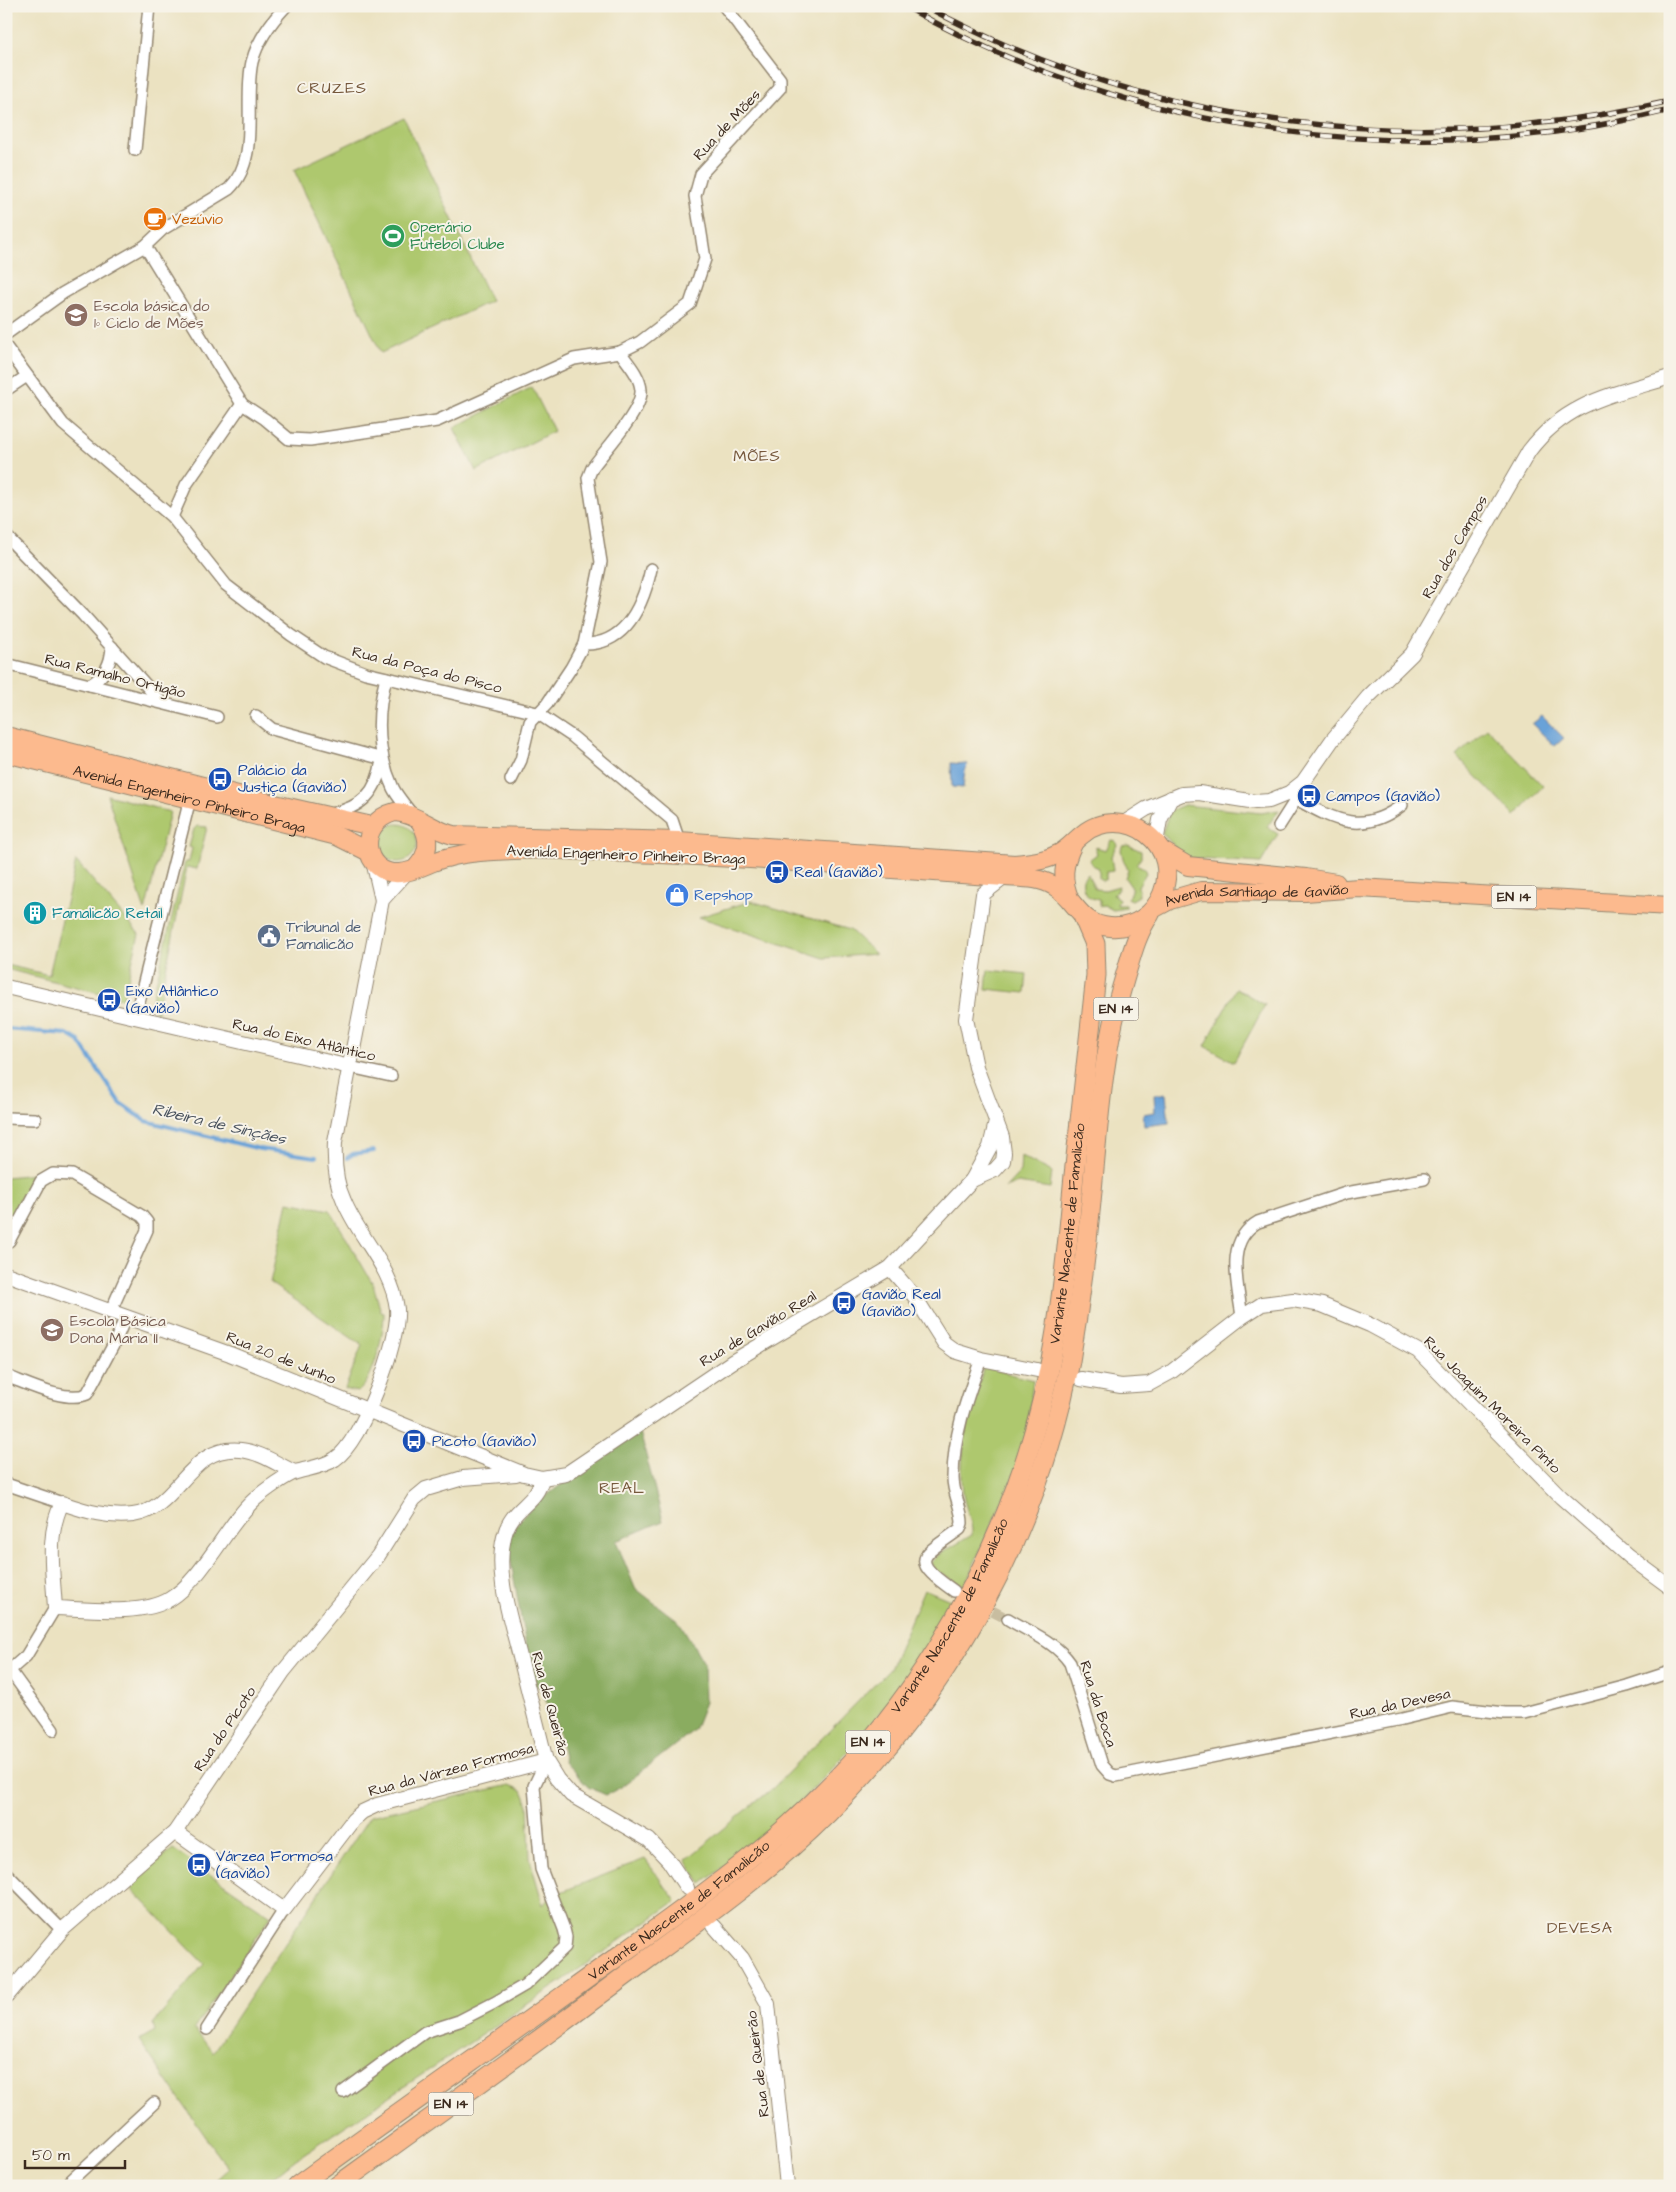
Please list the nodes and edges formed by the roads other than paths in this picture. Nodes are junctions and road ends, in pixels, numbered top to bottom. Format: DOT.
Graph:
graph roads {
  1 [pos="149,6"];
  2 [pos="286,6"];
  3 [pos="724,6"];
  4 [pos="135,150"];
  5 [pos="145,246"];
  6 [pos="6,334"];
  7 [pos="6,347"];
  8 [pos="620,352"];
  9 [pos="27,376"];
  10 [pos="1670,377"];
  11 [pos="6,390"];
  12 [pos="242,404"];
  13 [pos="172,517"];
  14 [pos="6,536"];
  15 [pos="651,569"];
  16 [pos="584,644"];
  17 [pos="112,647"];
  18 [pos="6,656"];
  19 [pos="6,664"];
  20 [pos="19,667"];
  21 [pos="386,678"];
  22 [pos="90,685"];
  23 [pos="161,702"];
  24 [pos="537,713"];
  25 [pos="256,716"];
  26 [pos="218,717"];
  27 [pos="6,736"];
  28 [pos="6,753"];
  29 [pos="383,759"];
  30 [pos="511,780"];
  31 [pos="1293,796"];
  32 [pos="1171,798"];
  33 [pos="190,799"];
  34 [pos="1402,805"];
  35 [pos="324,816"];
  36 [pos="417,820"];
  37 [pos="1124,824"];
  38 [pos="372,826"];
  39 [pos="1279,826"];
  40 [pos="679,841"];
  41 [pos="1073,844"];
  42 [pos="1158,846"];
  43 [pos="371,856"];
  44 [pos="411,870"];
  45 [pos="965,874"];
  46 [pos="1005,877"];
  47 [pos="1359,888"];
  48 [pos="983,894"];
  49 [pos="382,900"];
  50 [pos="1070,901"];
  51 [pos="1670,906"];
  52 [pos="1152,911"];
  53 [pos="1083,916"];
  54 [pos="6,987"];
  55 [pos="135,1018"];
  56 [pos="350,1067"];
  57 [pos="391,1076"];
  58 [pos="6,1118"];
  59 [pos="35,1119"];
  60 [pos="996,1122"];
  61 [pos="990,1147"];
  62 [pos="1004,1153"];
  63 [pos="1424,1179"];
  64 [pos="972,1180"];
  65 [pos="8,1242"];
  66 [pos="890,1268"];
  67 [pos="6,1274"];
  68 [pos="110,1313"];
  69 [pos="1242,1317"];
  70 [pos="125,1318"];
  71 [pos="981,1359"];
  72 [pos="1037,1370"];
  73 [pos="6,1376"];
  74 [pos="1081,1379"];
  75 [pos="369,1409"];
  76 [pos="484,1458"];
  77 [pos="294,1472"];
  78 [pos="524,1474"];
  79 [pos="462,1478"];
  80 [pos="542,1478"];
  81 [pos="6,1484"];
  82 [pos="62,1503"];
  83 [pos="1670,1587"];
  84 [pos="954,1591"];
  85 [pos="55,1608"];
  86 [pos="1008,1619"];
  87 [pos="8,1668"];
  88 [pos="1670,1672"];
  89 [pos="53,1730"];
  90 [pos="546,1761"];
  91 [pos="1134,1774"];
  92 [pos="175,1832"];
  93 [pos="6,1873"];
  94 [pos="686,1888"];
  95 [pos="284,1910"];
  96 [pos="714,1926"];
  97 [pos="62,1930"];
  98 [pos="6,1998"];
  99 [pos="207,2029"];
  100 [pos="343,2092"];
  101 [pos="154,2103"];
  102 [pos="65,2186"];
  103 [pos="297,2186"];
  104 [pos="337,2186"];
  105 [pos="787,2186"];
  1 -- 4 [label="street"];
  2 -- 5 [label="street"];
  3 -- 8 [label="street, Rua de Mões"];
  5 -- 6 [label="street"];
  5 -- 12 [label="street"];
  7 -- 9 [label="street, Rua da Poça do Pisco"];
  8 -- 12 [label="street, Rua de Mões"];
  8 -- 16 [label="street"];
  9 -- 11 [label="street"];
  9 -- 13 [label="street, Rua da Poça do Pisco"];
  10 -- 31 [label="street, Rua dos Campos"];
  12 -- 13 [label="street"];
  13 -- 21 [label="street, Rua da Poça do Pisco"];
  14 -- 17 [label="street"];
  15 -- 16 [label="street"];
  16 -- 24 [label="street"];
  17 -- 22 [label="street"];
  17 -- 23 [label="street"];
  18 -- 20 [label="street"];
  19 -- 20 [label="street, Rua Ramalho Ortigão"];
  20 -- 22 [label="street, Rua Ramalho Ortigão"];
  21 -- 24 [label="street, Rua da Poça do Pisco"];
  21 -- 29 [label="street"];
  22 -- 23 [label="street, Rua Ramalho Ortigão"];
  23 -- 26 [label="street, Rua Ramalho Ortigão"];
  24 -- 30 [label="street"];
  24 -- 40 [label="street, Rua da Poça do Pisco"];
  25 -- 29 [label="street"];
  27 -- 35 [label="main road, Avenida Engenheiro Pinheiro Braga"];
  28 -- 33 [label="main road, Avenida Engenheiro Pinheiro Braga"];
  29 -- 35 [label="street"];
  29 -- 36 [label="street"];
  31 -- 32 [label="street"];
  31 -- 34 [label="street"];
  31 -- 39 [label="street, Rua dos Campos"];
  32 -- 37 [label="street"];
  32 -- 42 [label="street"];
  33 -- 43 [label="main road, Avenida Engenheiro Pinheiro Braga"];
  33 -- 55 [label="street"];
  35 -- 38 [label="main road, Avenida Engenheiro Pinheiro Braga"];
  36 -- 38 [label="main road, Avenida Engenheiro Pinheiro Braga"];
  36 -- 40 [label="main road, Avenida Engenheiro Pinheiro Braga"];
  36 -- 44 [label="main road"];
  37 -- 41 [label="main road, Avenida Engenheiro Pinheiro Braga / EN 14"];
  37 -- 42 [label="main road, Avenida Engenheiro Pinheiro Braga / EN 14"];
  38 -- 43 [label="main road"];
  40 -- 41 [label="main road, Avenida Engenheiro Pinheiro Braga"];
  41 -- 50 [label="main road, Avenida Engenheiro Pinheiro Braga / EN 14"];
  42 -- 47 [label="main road, Avenida Santiago de Gavião / EN 14"];
  42 -- 52 [label="main road, EN 14"];
  43 -- 44 [label="main road, Avenida Engenheiro Pinheiro Braga"];
  43 -- 49 [label="street"];
  44 -- 45 [label="main road, Avenida Engenheiro Pinheiro Braga"];
  44 -- 49 [label="street"];
  45 -- 46 [label="main road, Avenida Engenheiro Pinheiro Braga"];
  45 -- 48 [label="street"];
  46 -- 48 [label="street"];
  46 -- 50 [label="main road, Avenida Engenheiro Pinheiro Braga"];
  47 -- 51 [label="main road, Avenida Santiago de Gavião / EN 14"];
  47 -- 52 [label="main road, Avenida Santiago de Gavião / EN 14"];
  48 -- 60 [label="street"];
  49 -- 56 [label="street"];
  50 -- 53 [label="main road, Avenida Engenheiro Pinheiro Braga / EN 14"];
  52 -- 53 [label="main road, Avenida Engenheiro Pinheiro Braga / EN 14"];
  52 -- 104 [label="highway, Variante Nascente de Famalicão / EN 14"];
  53 -- 103 [label="highway, Variante Nascente de Famalicão / EN 14"];
  54 -- 55 [label="street, Rua do Eixo Atlântico"];
  55 -- 56 [label="street, Rua do Eixo Atlântico"];
  56 -- 57 [label="street, Rua do Eixo Atlântico"];
  56 -- 75 [label="street"];
  58 -- 59 [label="street"];
  60 -- 61 [label="street, Rua de Gavião Real"];
  60 -- 62 [label="street"];
  61 -- 62 [label="street"];
  61 -- 64 [label="street, Rua de Gavião Real"];
  62 -- 64 [label="street, Rua de Gavião Real"];
  63 -- 69 [label="street"];
  64 -- 66 [label="street, Rua de Gavião Real"];
  65 -- 68 [label="street"];
  66 -- 71 [label="street"];
  66 -- 80 [label="street, Rua de Gavião Real"];
  67 -- 68 [label="street, Rua 20 de Junho"];
  68 -- 70 [label="street, Rua 20 de Junho"];
  69 -- 74 [label="street, Rua Joaquim Moreira Pinto"];
  69 -- 83 [label="street, Rua Joaquim Moreira Pinto"];
  70 -- 73 [label="street"];
  70 -- 75 [label="street, Rua 20 de Junho"];
  71 -- 72 [label="street"];
  71 -- 84 [label="street"];
  75 -- 76 [label="street, Rua 20 de Junho"];
  75 -- 77 [label="street"];
  76 -- 78 [label="street, Rua 20 de Junho"];
  76 -- 79 [label="street, Rua do Picoto"];
  77 -- 82 [label="street"];
  77 -- 85 [label="street"];
  78 -- 79 [label="street, Rua do Picoto"];
  78 -- 80 [label="street, Rua 20 de Junho"];
  79 -- 92 [label="street, Rua do Picoto"];
  80 -- 90 [label="street, Rua de Queirão"];
  81 -- 82 [label="street"];
  82 -- 85 [label="street"];
  85 -- 87 [label="street"];
  86 -- 91 [label="street, Rua da Boca"];
  87 -- 89 [label="street"];
  88 -- 91 [label="street, Rua da Devesa"];
  90 -- 94 [label="street, Rua de Queirão"];
  90 -- 95 [label="street, Rua da Várzea Formosa"];
  90 -- 100 [label="street"];
  92 -- 95 [label="street"];
  92 -- 97 [label="street, Rua do Picoto"];
  93 -- 97 [label="street"];
  95 -- 99 [label="street, Rua da Várzea Formosa"];
  96 -- 105 [label="street, Rua de Queirão"];
  97 -- 98 [label="street, Rua do Picoto"];
  101 -- 102 [label="street"];
}
